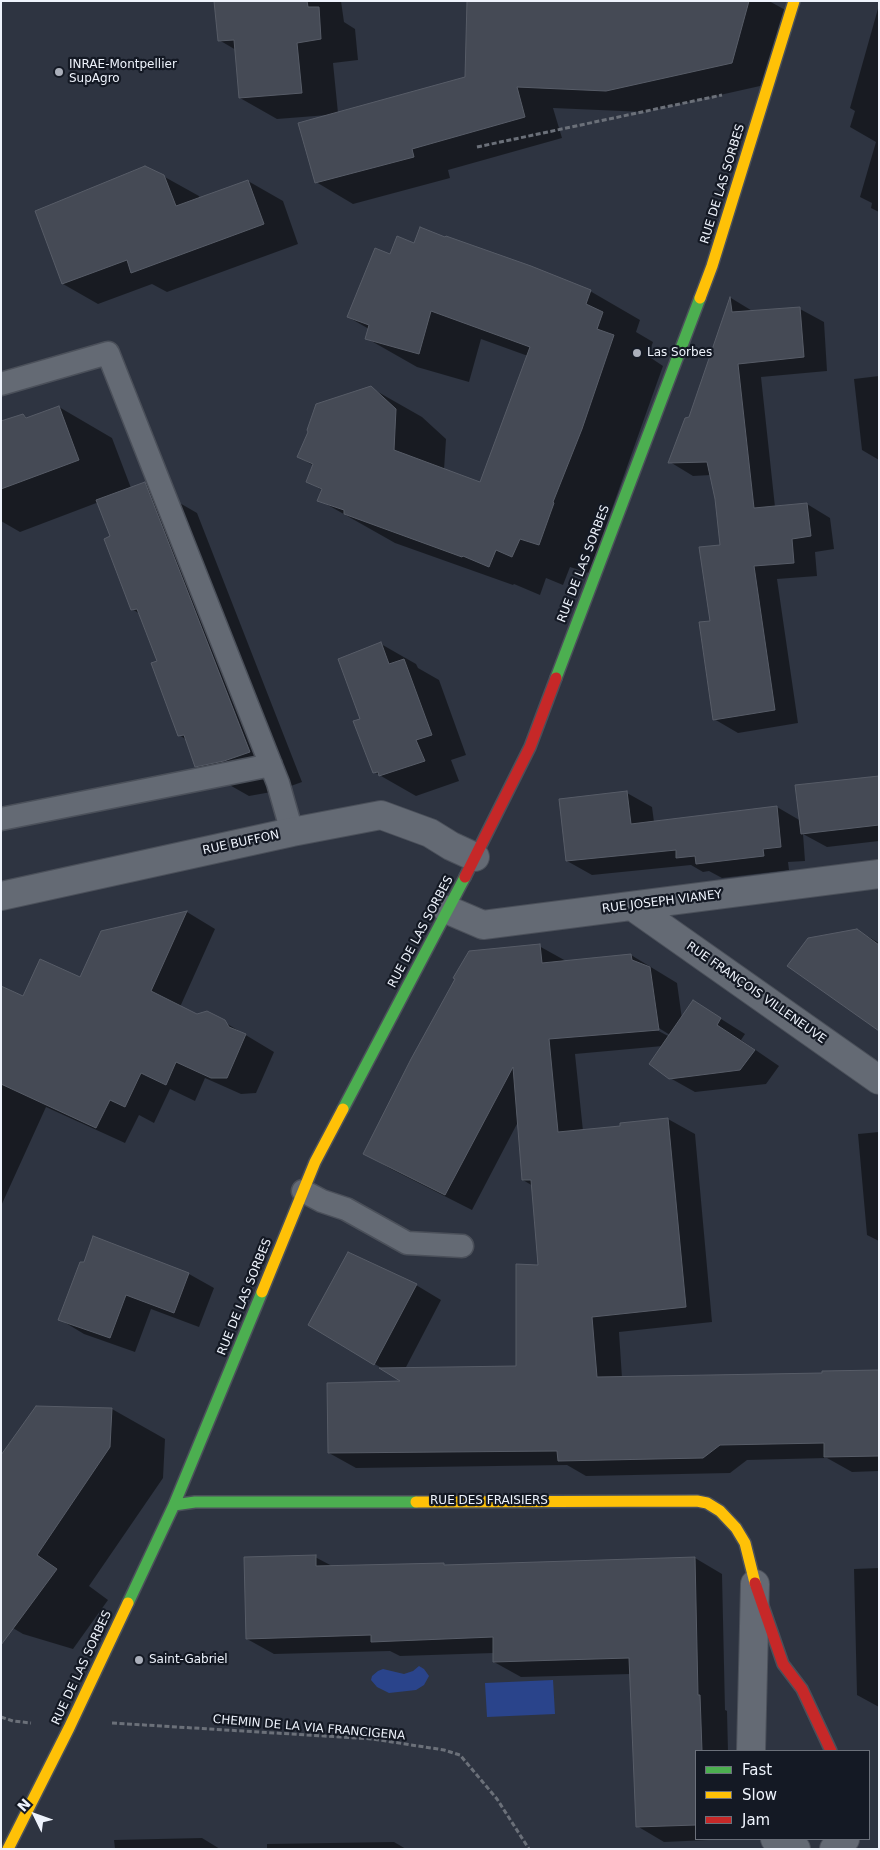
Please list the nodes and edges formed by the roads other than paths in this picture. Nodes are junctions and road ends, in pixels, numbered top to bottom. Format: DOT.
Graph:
graph roads {
  1 [pos="794,1"];
  2 [pos="1,384"];
  3 [pos="271,765"];
  4 [pos="1,820"];
  5 [pos="292,832"];
  6 [pos="475,857"];
  7 [pos="879,874"];
  8 [pos="1,896"];
  9 [pos="632,906"];
  10 [pos="448,910"];
  11 [pos="879,1080"];
  12 [pos="303,1192"];
  13 [pos="462,1246"];
  14 [pos="174,1505"];
  15 [pos="755,1583"];
  16 [pos="751,1750"];
  17 [pos="830,1750"];
  18 [pos="776,1840"];
  19 [pos="844,1840"];
  20 [pos="8,1849"];
  21 [pos="796,1849"];
  22 [pos="834,1849"];
  1 -- 6 [label="street, RUE DE LAS SORBES"];
  2 -- 3 [label="lane"];
  3 -- 4 [label="lane"];
  3 -- 5 [label="lane"];
  5 -- 6 [label="street, RUE BUFFON"];
  5 -- 8 [label="street, RUE BUFFON"];
  6 -- 10 [label="street, RUE DE LAS SORBES"];
  7 -- 9 [label="street, RUE JOSEPH VIANEY"];
  9 -- 10 [label="street, RUE JOSEPH VIANEY"];
  9 -- 11 [label="street, RUE FRANÇOIS VILLENEUVE"];
  10 -- 12 [label="street, RUE DE LAS SORBES"];
  12 -- 13 [label="lane"];
  12 -- 14 [label="street, RUE DE LAS SORBES"];
  14 -- 15 [label="street, RUE DES FRAISIERS"];
  14 -- 20 [label="street, RUE DE LAS SORBES"];
  15 -- 16 [label="street, RUE DES FRAISIERS"];
  15 -- 17 [label="street, RUE DES FRAISIERS"];
  18 -- 21 [label="street"];
  19 -- 22 [label="street"];
}
